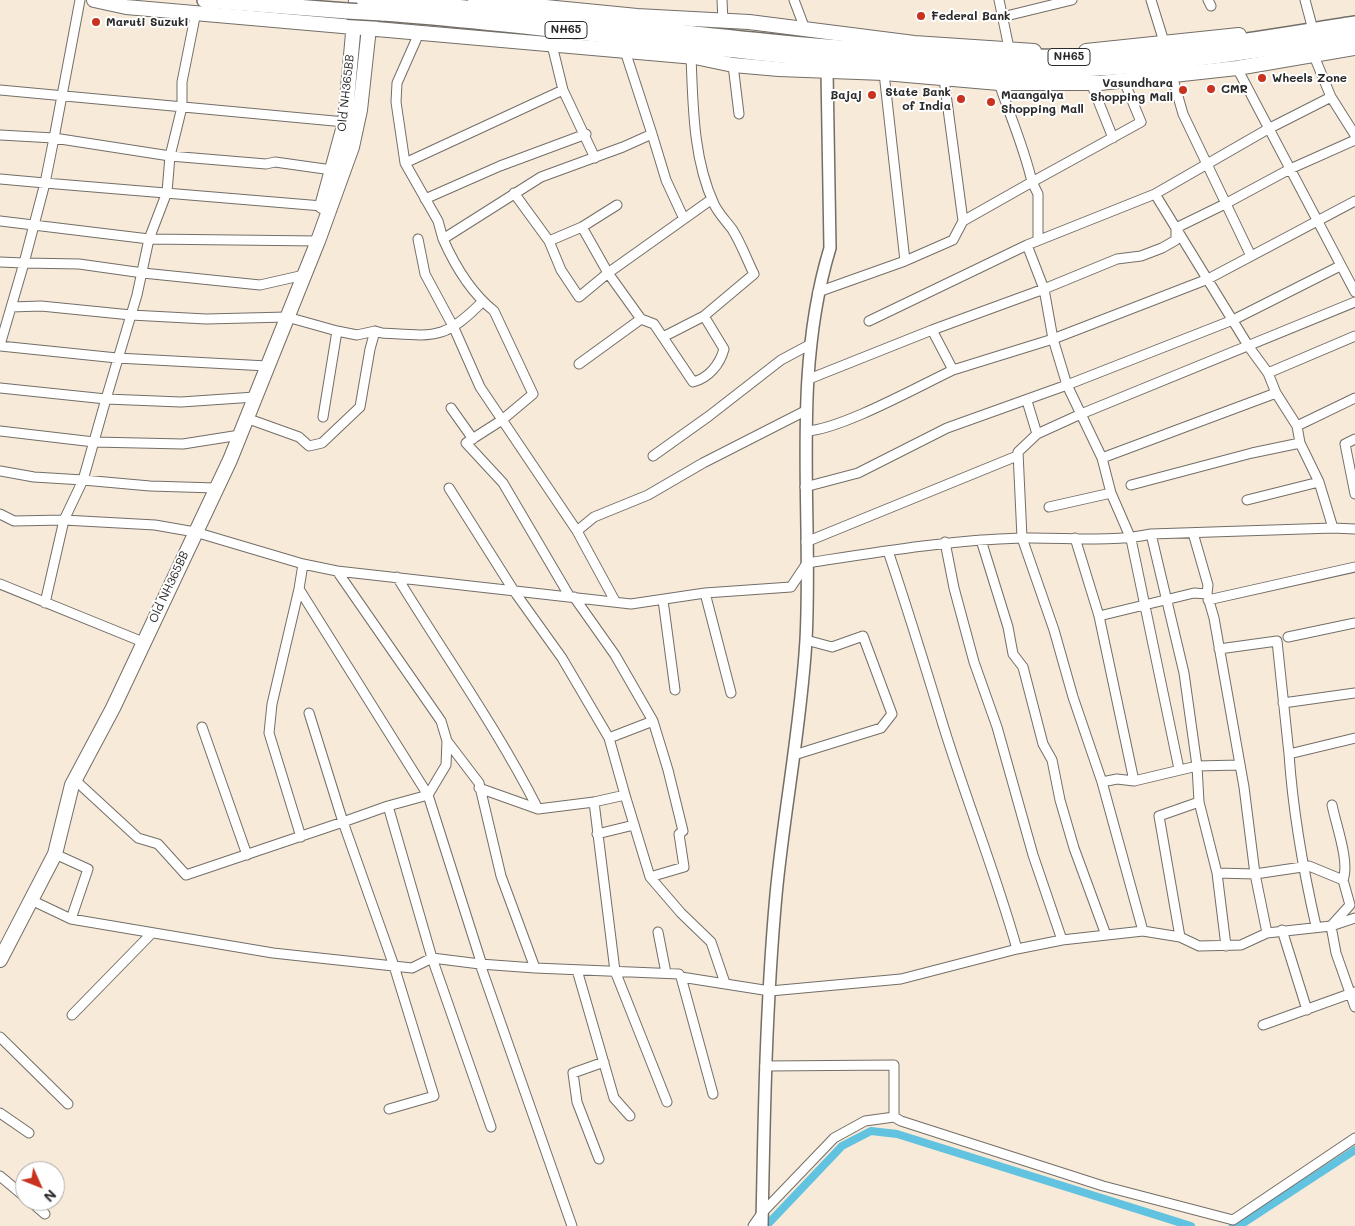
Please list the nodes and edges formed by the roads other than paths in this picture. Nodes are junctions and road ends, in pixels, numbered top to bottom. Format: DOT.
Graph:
graph roads {
  1 [pos="80,0"];
  2 [pos="94,0"];
  3 [pos="364,0"];
  4 [pos="475,0"];
  5 [pos="722,0"];
  6 [pos="794,0"];
  7 [pos="999,0"];
  8 [pos="1072,0"];
  9 [pos="1151,0"];
  10 [pos="1305,0"];
  11 [pos="563,4"];
  12 [pos="351,5"];
  13 [pos="380,5"];
  14 [pos="200,6"];
  15 [pos="1002,17"];
  16 [pos="1355,18"];
  17 [pos="723,21"];
  18 [pos="1355,24"];
  19 [pos="1312,26"];
  20 [pos="352,28"];
  21 [pos="369,28"];
  22 [pos="805,29"];
  23 [pos="420,31"];
  24 [pos="1355,36"];
  25 [pos="1164,43"];
  26 [pos="552,45"];
  27 [pos="1008,48"];
  28 [pos="1355,48"];
  29 [pos="625,51"];
  30 [pos="748,53"];
  31 [pos="691,56"];
  32 [pos="780,56"];
  33 [pos="1314,56"];
  34 [pos="733,65"];
  35 [pos="1237,68"];
  36 [pos="827,71"];
  37 [pos="884,73"];
  38 [pos="1171,74"];
  39 [pos="944,79"];
  40 [pos="1124,81"];
  41 [pos="999,82"];
  42 [pos="1091,83"];
  43 [pos="0,90"];
  44 [pos="563,90"];
  45 [pos="63,96"];
  46 [pos="1331,97"];
  47 [pos="182,107"];
  48 [pos="739,114"];
  49 [pos="345,122"];
  50 [pos="1268,129"];
  51 [pos="586,134"];
  52 [pos="652,134"];
  53 [pos="0,135"];
  54 [pos="1355,135"];
  55 [pos="54,138"];
  56 [pos="1113,138"];
  57 [pos="1355,140"];
  58 [pos="170,156"];
  59 [pos="595,158"];
  60 [pos="405,163"];
  61 [pos="1207,163"];
  62 [pos="1290,169"];
  63 [pos="332,170"];
  64 [pos="0,180"];
  65 [pos="1032,182"];
  66 [pos="45,183"];
  67 [pos="167,192"];
  68 [pos="514,193"];
  69 [pos="1154,194"];
  70 [pos="424,198"];
  71 [pos="712,199"];
  72 [pos="1355,201"];
  73 [pos="1225,204"];
  74 [pos="617,205"];
  75 [pos="325,207"];
  76 [pos="684,219"];
  77 [pos="0,220"];
  78 [pos="1316,220"];
  79 [pos="963,221"];
  80 [pos="34,226"];
  81 [pos="582,227"];
  82 [pos="1176,228"];
  83 [pos="149,239"];
  84 [pos="418,239"];
  85 [pos="443,239"];
  86 [pos="1038,240"];
  87 [pos="318,241"];
  88 [pos="549,241"];
  89 [pos="1027,245"];
  90 [pos="1250,254"];
  91 [pos="905,261"];
  92 [pos="0,262"];
  93 [pos="24,263"];
  94 [pos="1340,266"];
  95 [pos="608,273"];
  96 [pos="143,274"];
  97 [pos="304,275"];
  98 [pos="1208,279"];
  99 [pos="1044,289"];
  100 [pos="818,292"];
  101 [pos="1355,292"];
  102 [pos="482,302"];
  103 [pos="1355,302"];
  104 [pos="11,307"];
  105 [pos="131,315"];
  106 [pos="704,316"];
  107 [pos="287,317"];
  108 [pos="641,319"];
  109 [pos="1233,320"];
  110 [pos="869,321"];
  111 [pos="454,328"];
  112 [pos="932,330"];
  113 [pos="337,331"];
  114 [pos="375,331"];
  115 [pos="662,336"];
  116 [pos="1355,336"];
  117 [pos="1054,339"];
  118 [pos="809,345"];
  119 [pos="0,346"];
  120 [pos="1249,347"];
  121 [pos="117,358"];
  122 [pos="579,364"];
  123 [pos="267,366"];
  124 [pos="953,370"];
  125 [pos="1268,373"];
  126 [pos="808,379"];
  127 [pos="1067,385"];
  128 [pos="0,388"];
  129 [pos="1276,393"];
  130 [pos="256,397"];
  131 [pos="1355,398"];
  132 [pos="106,399"];
  133 [pos="1027,401"];
  134 [pos="451,408"];
  135 [pos="807,410"];
  136 [pos="1081,414"];
  137 [pos="323,417"];
  138 [pos="246,418"];
  139 [pos="502,420"];
  140 [pos="1297,426"];
  141 [pos="0,430"];
  142 [pos="806,431"];
  143 [pos="1038,434"];
  144 [pos="240,435"];
  145 [pos="472,439"];
  146 [pos="1355,439"];
  147 [pos="94,442"];
  148 [pos="1300,442"];
  149 [pos="653,456"];
  150 [pos="1017,456"];
  151 [pos="1102,458"];
  152 [pos="0,471"];
  153 [pos="83,480"];
  154 [pos="1319,482"];
  155 [pos="1131,486"];
  156 [pos="805,487"];
  157 [pos="216,488"];
  158 [pos="448,488"];
  159 [pos="1111,492"];
  160 [pos="1355,494"];
  161 [pos="1247,500"];
  162 [pos="1049,508"];
  163 [pos="0,514"];
  164 [pos="64,520"];
  165 [pos="1333,528"];
  166 [pos="1355,529"];
  167 [pos="577,531"];
  168 [pos="195,532"];
  169 [pos="1193,533"];
  170 [pos="1151,534"];
  171 [pos="1022,538"];
  172 [pos="1075,538"];
  173 [pos="1131,539"];
  174 [pos="981,540"];
  175 [pos="806,542"];
  176 [pos="945,542"];
  177 [pos="888,551"];
  178 [pos="806,563"];
  179 [pos="303,564"];
  180 [pos="1355,567"];
  181 [pos="337,571"];
  182 [pos="396,577"];
  183 [pos="0,584"];
  184 [pos="299,589"];
  185 [pos="514,591"];
  186 [pos="705,593"];
  187 [pos="572,597"];
  188 [pos="1207,597"];
  189 [pos="1166,599"];
  190 [pos="663,600"];
  191 [pos="615,601"];
  192 [pos="45,603"];
  193 [pos="1143,606"];
  194 [pos="1099,616"];
  195 [pos="1355,623"];
  196 [pos="1288,637"];
  197 [pos="806,640"];
  198 [pos="144,642"];
  199 [pos="1220,649"];
  200 [pos="675,690"];
  201 [pos="731,693"];
  202 [pos="1355,693"];
  203 [pos="1283,703"];
  204 [pos="309,713"];
  205 [pos="653,721"];
  206 [pos="202,727"];
  207 [pos="609,738"];
  208 [pos="1355,738"];
  209 [pos="447,741"];
  210 [pos="1289,754"];
  211 [pos="794,755"];
  212 [pos="462,761"];
  213 [pos="446,765"];
  214 [pos="1239,765"];
  215 [pos="1197,766"];
  216 [pos="1179,769"];
  217 [pos="74,780"];
  218 [pos="1102,782"];
  219 [pos="1134,782"];
  220 [pos="479,788"];
  221 [pos="428,795"];
  222 [pos="625,795"];
  223 [pos="594,802"];
  224 [pos="1199,802"];
  225 [pos="1332,805"];
  226 [pos="388,806"];
  227 [pos="538,809"];
  228 [pos="343,822"];
  229 [pos="634,825"];
  230 [pos="597,834"];
  231 [pos="301,837"];
  232 [pos="55,854"];
  233 [pos="247,855"];
  234 [pos="1303,867"];
  235 [pos="1216,873"];
  236 [pos="1255,874"];
  237 [pos="650,877"];
  238 [pos="1343,880"];
  239 [pos="31,900"];
  240 [pos="1352,907"];
  241 [pos="1355,918"];
  242 [pos="71,919"];
  243 [pos="1316,926"];
  244 [pos="1331,926"];
  245 [pos="1143,930"];
  246 [pos="1282,930"];
  247 [pos="658,932"];
  248 [pos="152,933"];
  249 [pos="1267,933"];
  250 [pos="1106,935"];
  251 [pos="1180,937"];
  252 [pos="1062,940"];
  253 [pos="1226,946"];
  254 [pos="1017,949"];
  255 [pos="432,958"];
  256 [pos="0,960"];
  257 [pos="481,964"];
  258 [pos="394,966"];
  259 [pos="535,968"];
  260 [pos="577,970"];
  261 [pos="615,971"];
  262 [pos="666,973"];
  263 [pos="681,976"];
  264 [pos="726,983"];
  265 [pos="770,991"];
  266 [pos="1352,993"];
  267 [pos="1355,1007"];
  268 [pos="1307,1010"];
  269 [pos="72,1015"];
  270 [pos="1263,1025"];
  271 [pos="0,1037"];
  272 [pos="604,1062"];
  273 [pos="765,1066"];
  274 [pos="713,1094"];
  275 [pos="667,1102"];
  276 [pos="68,1104"];
  277 [pos="389,1109"];
  278 [pos="0,1113"];
  279 [pos="630,1116"];
  280 [pos="894,1116"];
  281 [pos="491,1127"];
  282 [pos="28,1133"];
  283 [pos="1355,1138"];
  284 [pos="598,1159"];
  285 [pos="0,1176"];
  286 [pos="15,1189"];
  287 [pos="42,1211"];
  288 [pos="762,1213"];
  289 [pos="45,1214"];
  290 [pos="572,1226"];
  291 [pos="753,1226"];
  292 [pos="762,1226"];
  1 -- 45 [label="street"];
  2 -- 14 [label="main road"];
  3 -- 13 [label="highway, NH65, bridge"];
  4 -- 11 [label="main road"];
  5 -- 17 [label="street"];
  6 -- 22 [label="street"];
  7 -- 15 [label="street"];
  8 -- 15 [label="street"];
  9 -- 25 [label="street"];
  10 -- 19 [label="street"];
  11 -- 17 [label="main road"];
  12 -- 13 [label="highway, NH65, bridge"];
  12 -- 14 [label="highway, NH65"];
  12 -- 20 [label="main road, Old NH365BB"];
  13 -- 21 [label="highway"];
  13 -- 30 [label="highway, NH65"];
  14 -- 20 [label="main road"];
  14 -- 47 [label="street"];
  15 -- 27 [label="street"];
  16 -- 19 [label="main road"];
  17 -- 22 [label="main road"];
  18 -- 32 [label="highway, NH65"];
  19 -- 25 [label="main road"];
  20 -- 21 [label="main road"];
  20 -- 49 [label="main road, Old NH365BB"];
  21 -- 23 [label="main road"];
  21 -- 75 [label="main road, Old NH365BB"];
  22 -- 27 [label="main road"];
  23 -- 26 [label="main road"];
  23 -- 60 [label="street"];
  24 -- 32 [label="highway, NH65"];
  25 -- 27 [label="main road"];
  26 -- 29 [label="main road"];
  26 -- 44 [label="street"];
  28 -- 33 [label="main road"];
  29 -- 31 [label="main road"];
  29 -- 52 [label="street"];
  30 -- 32 [label="highway, NH65"];
  30 -- 32 [label="main road"];
  30 -- 34 [label="main road"];
  31 -- 34 [label="main road"];
  31 -- 71 [label="street"];
  32 -- 36 [label="main road"];
  33 -- 35 [label="main road"];
  33 -- 46 [label="street"];
  34 -- 48 [label="street"];
  35 -- 38 [label="main road"];
  35 -- 50 [label="street"];
  36 -- 37 [label="main road"];
  36 -- 100 [label="street"];
  37 -- 39 [label="main road"];
  37 -- 91 [label="street"];
  38 -- 40 [label="main road"];
  38 -- 61 [label="street"];
  39 -- 41 [label="main road"];
  39 -- 79 [label="street"];
  40 -- 42 [label="main road"];
  40 -- 56 [label="street"];
  41 -- 42 [label="main road"];
  41 -- 65 [label="street"];
  42 -- 56 [label="street"];
  43 -- 45 [label="street"];
  44 -- 51 [label="street"];
  44 -- 60 [label="street"];
  45 -- 47 [label="street"];
  45 -- 55 [label="street"];
  46 -- 50 [label="street"];
  46 -- 54 [label="street"];
  47 -- 49 [label="street"];
  47 -- 58 [label="street"];
  49 -- 63 [label="main road, Old NH365BB"];
  50 -- 61 [label="street"];
  50 -- 62 [label="street"];
  51 -- 59 [label="street"];
  51 -- 70 [label="street"];
  52 -- 59 [label="street"];
  52 -- 76 [label="street"];
  53 -- 55 [label="street"];
  55 -- 58 [label="street"];
  55 -- 66 [label="street"];
  56 -- 65 [label="street"];
  57 -- 62 [label="street"];
  58 -- 63 [label="street"];
  58 -- 67 [label="street"];
  59 -- 68 [label="street"];
  60 -- 70 [label="street"];
  61 -- 69 [label="street"];
  61 -- 73 [label="street"];
  62 -- 73 [label="street"];
  62 -- 78 [label="street"];
  63 -- 75 [label="main road, Old NH365BB"];
  64 -- 66 [label="street"];
  65 -- 79 [label="street"];
  65 -- 86 [label="street"];
  66 -- 67 [label="street"];
  66 -- 80 [label="street"];
  67 -- 75 [label="street"];
  67 -- 83 [label="street"];
  68 -- 85 [label="street"];
  68 -- 88 [label="street"];
  69 -- 82 [label="street"];
  69 -- 86 [label="street"];
  70 -- 85 [label="street"];
  71 -- 76 [label="street"];
  71 -- 106 [label="street"];
  72 -- 78 [label="street"];
  73 -- 82 [label="street"];
  73 -- 90 [label="street"];
  74 -- 81 [label="street"];
  75 -- 87 [label="main road, Old NH365BB"];
  76 -- 95 [label="street"];
  77 -- 80 [label="street"];
  78 -- 90 [label="street"];
  78 -- 94 [label="street"];
  79 -- 91 [label="street"];
  80 -- 83 [label="street"];
  80 -- 93 [label="street"];
  81 -- 88 [label="street"];
  81 -- 95 [label="street"];
  82 -- 98 [label="street"];
  82 -- 99 [label="street"];
  83 -- 87 [label="street"];
  83 -- 96 [label="street"];
  84 -- 111 [label="street"];
  85 -- 102 [label="street"];
  86 -- 89 [label="street"];
  87 -- 97 [label="main road, Old NH365BB"];
  88 -- 95 [label="street"];
  89 -- 99 [label="street"];
  89 -- 110 [label="street"];
  90 -- 98 [label="street"];
  91 -- 100 [label="street"];
  92 -- 93 [label="street"];
  93 -- 96 [label="street"];
  93 -- 104 [label="street"];
  94 -- 101 [label="street"];
  94 -- 109 [label="street"];
  95 -- 108 [label="street"];
  96 -- 97 [label="street"];
  96 -- 105 [label="street"];
  97 -- 107 [label="main road, Old NH365BB"];
  98 -- 109 [label="street"];
  98 -- 117 [label="street"];
  99 -- 112 [label="street"];
  99 -- 117 [label="street"];
  100 -- 118 [label="street"];
  102 -- 111 [label="street"];
  102 -- 139 [label="street"];
  103 -- 120 [label="street"];
  104 -- 105 [label="street"];
  104 -- 119 [label="street"];
  105 -- 107 [label="street"];
  105 -- 121 [label="street"];
  106 -- 115 [label="street"];
  106 -- 115 [label="street"];
  107 -- 113 [label="street"];
  107 -- 123 [label="main road, Old NH365BB"];
  108 -- 115 [label="street"];
  108 -- 122 [label="street"];
  109 -- 120 [label="street"];
  109 -- 127 [label="street"];
  111 -- 114 [label="street"];
  111 -- 139 [label="street"];
  112 -- 124 [label="street"];
  112 -- 126 [label="street"];
  113 -- 114 [label="street"];
  113 -- 137 [label="street"];
  114 -- 138 [label="street"];
  116 -- 125 [label="street"];
  117 -- 124 [label="street"];
  117 -- 127 [label="street"];
  118 -- 126 [label="street"];
  118 -- 149 [label="street"];
  119 -- 121 [label="street"];
  120 -- 125 [label="street"];
  120 -- 136 [label="street"];
  121 -- 123 [label="street"];
  121 -- 132 [label="street"];
  123 -- 130 [label="main road, Old NH365BB"];
  124 -- 142 [label="street"];
  125 -- 129 [label="street"];
  126 -- 135 [label="street"];
  127 -- 133 [label="street"];
  127 -- 136 [label="street"];
  128 -- 132 [label="street"];
  129 -- 140 [label="street"];
  129 -- 151 [label="street"];
  130 -- 132 [label="street"];
  130 -- 138 [label="main road, Old NH365BB"];
  131 -- 140 [label="street"];
  132 -- 147 [label="street"];
  133 -- 143 [label="street"];
  133 -- 156 [label="street"];
  134 -- 145 [label="street"];
  135 -- 142 [label="street"];
  135 -- 167 [label="street"];
  136 -- 143 [label="street"];
  136 -- 151 [label="street"];
  138 -- 144 [label="main road, Old NH365BB"];
  139 -- 145 [label="street"];
  139 -- 167 [label="street"];
  140 -- 148 [label="street"];
  141 -- 147 [label="street"];
  142 -- 156 [label="street"];
  143 -- 150 [label="street"];
  144 -- 147 [label="street"];
  144 -- 157 [label="main road, Old NH365BB"];
  145 -- 187 [label="street"];
  146 -- 160 [label="street"];
  147 -- 153 [label="street"];
  148 -- 154 [label="street"];
  148 -- 155 [label="street"];
  150 -- 171 [label="street"];
  150 -- 175 [label="street"];
  151 -- 159 [label="street"];
  152 -- 153 [label="street"];
  153 -- 157 [label="street"];
  153 -- 164 [label="street"];
  154 -- 161 [label="street"];
  154 -- 165 [label="street"];
  156 -- 175 [label="street"];
  157 -- 168 [label="main road, Old NH365BB"];
  158 -- 185 [label="street"];
  159 -- 162 [label="street"];
  159 -- 173 [label="street"];
  163 -- 164 [label="street"];
  164 -- 168 [label="street"];
  164 -- 192 [label="street"];
  165 -- 166 [label="street"];
  165 -- 169 [label="street"];
  167 -- 191 [label="street"];
  168 -- 179 [label="street"];
  168 -- 198 [label="main road, Old NH365BB"];
  169 -- 170 [label="street"];
  169 -- 188 [label="street"];
  170 -- 173 [label="street"];
  170 -- 189 [label="street"];
  171 -- 172 [label="street"];
  171 -- 174 [label="street"];
  171 -- 218 [label="street"];
  172 -- 173 [label="street"];
  172 -- 194 [label="street"];
  173 -- 193 [label="street"];
  174 -- 176 [label="street"];
  174 -- 250 [label="street"];
  175 -- 178 [label="street"];
  176 -- 177 [label="street"];
  176 -- 252 [label="street"];
  177 -- 178 [label="street"];
  177 -- 254 [label="street"];
  178 -- 186 [label="street"];
  178 -- 197 [label="street"];
  179 -- 181 [label="street"];
  179 -- 184 [label="street"];
  180 -- 188 [label="street"];
  181 -- 182 [label="street"];
  181 -- 209 [label="street"];
  182 -- 185 [label="street"];
  182 -- 227 [label="street"];
  183 -- 192 [label="street"];
  184 -- 221 [label="street"];
  184 -- 231 [label="street"];
  185 -- 187 [label="street"];
  185 -- 207 [label="street"];
  186 -- 190 [label="street"];
  186 -- 201 [label="street"];
  187 -- 191 [label="street"];
  187 -- 205 [label="street"];
  188 -- 189 [label="street"];
  188 -- 199 [label="street"];
  189 -- 193 [label="street"];
  189 -- 215 [label="street"];
  190 -- 191 [label="street"];
  190 -- 200 [label="street"];
  192 -- 198 [label="street"];
  193 -- 194 [label="street"];
  193 -- 216 [label="street"];
  194 -- 219 [label="street"];
  195 -- 196 [label="street"];
  197 -- 211 [label="street"];
  197 -- 211 [label="street"];
  198 -- 217 [label="main road, Old NH365BB"];
  199 -- 203 [label="street"];
  199 -- 214 [label="street"];
  202 -- 203 [label="street"];
  203 -- 210 [label="street"];
  204 -- 228 [label="street"];
  205 -- 207 [label="street"];
  205 -- 237 [label="street"];
  206 -- 233 [label="street"];
  207 -- 222 [label="street"];
  208 -- 210 [label="street"];
  209 -- 212 [label="street"];
  209 -- 213 [label="street"];
  210 -- 234 [label="street"];
  211 -- 265 [label="street"];
  212 -- 213 [label="street"];
  212 -- 220 [label="street"];
  213 -- 221 [label="street"];
  214 -- 215 [label="street"];
  214 -- 236 [label="street"];
  215 -- 216 [label="street"];
  215 -- 224 [label="street"];
  216 -- 219 [label="street"];
  217 -- 232 [label="main road, Old NH365BB"];
  217 -- 233 [label="street"];
  218 -- 219 [label="street"];
  218 -- 245 [label="street"];
  220 -- 227 [label="street"];
  220 -- 259 [label="street"];
  221 -- 226 [label="street"];
  221 -- 257 [label="street"];
  222 -- 223 [label="street"];
  222 -- 229 [label="street"];
  223 -- 227 [label="street"];
  223 -- 230 [label="street"];
  224 -- 235 [label="street"];
  224 -- 251 [label="street"];
  225 -- 238 [label="street"];
  226 -- 228 [label="street"];
  226 -- 255 [label="street"];
  228 -- 231 [label="street"];
  228 -- 258 [label="street"];
  229 -- 230 [label="street"];
  229 -- 237 [label="street"];
  230 -- 261 [label="street"];
  231 -- 233 [label="street"];
  232 -- 239 [label="main road, Old NH365BB"];
  232 -- 242 [label="street"];
  234 -- 236 [label="street"];
  234 -- 238 [label="street"];
  234 -- 243 [label="street"];
  235 -- 236 [label="street"];
  235 -- 253 [label="street"];
  236 -- 249 [label="street"];
  237 -- 264 [label="street"];
  238 -- 240 [label="street"];
  239 -- 242 [label="street"];
  239 -- 256 [label="main road, Old NH365BB"];
  240 -- 244 [label="street"];
  241 -- 244 [label="street"];
  242 -- 248 [label="street"];
  243 -- 244 [label="street"];
  243 -- 246 [label="street"];
  244 -- 266 [label="street"];
  245 -- 250 [label="street"];
  245 -- 251 [label="street"];
  246 -- 249 [label="street"];
  246 -- 268 [label="street"];
  247 -- 262 [label="street"];
  248 -- 258 [label="street"];
  248 -- 269 [label="street"];
  249 -- 253 [label="street"];
  250 -- 252 [label="street"];
  251 -- 253 [label="street"];
  252 -- 254 [label="street"];
  254 -- 265 [label="street"];
  255 -- 257 [label="street"];
  255 -- 258 [label="street"];
  255 -- 281 [label="street"];
  257 -- 259 [label="street"];
  257 -- 290 [label="street"];
  258 -- 277 [label="street"];
  259 -- 260 [label="street"];
  260 -- 261 [label="street"];
  260 -- 272 [label="street"];
  261 -- 262 [label="street"];
  261 -- 275 [label="street"];
  262 -- 263 [label="street"];
  263 -- 264 [label="street"];
  263 -- 274 [label="street"];
  264 -- 265 [label="street"];
  265 -- 273 [label="street"];
  266 -- 267 [label="street"];
  266 -- 268 [label="street"];
  268 -- 270 [label="street"];
  271 -- 276 [label="street"];
  272 -- 279 [label="street"];
  272 -- 284 [label="street"];
  273 -- 280 [label="street"];
  273 -- 288 [label="street"];
  278 -- 282 [label="street"];
  280 -- 283 [label="street"];
  280 -- 288 [label="street"];
  285 -- 286 [label="street"];
  287 -- 289 [label="street"];
  288 -- 291 [label="street"];
  288 -- 292 [label="street"];
}
